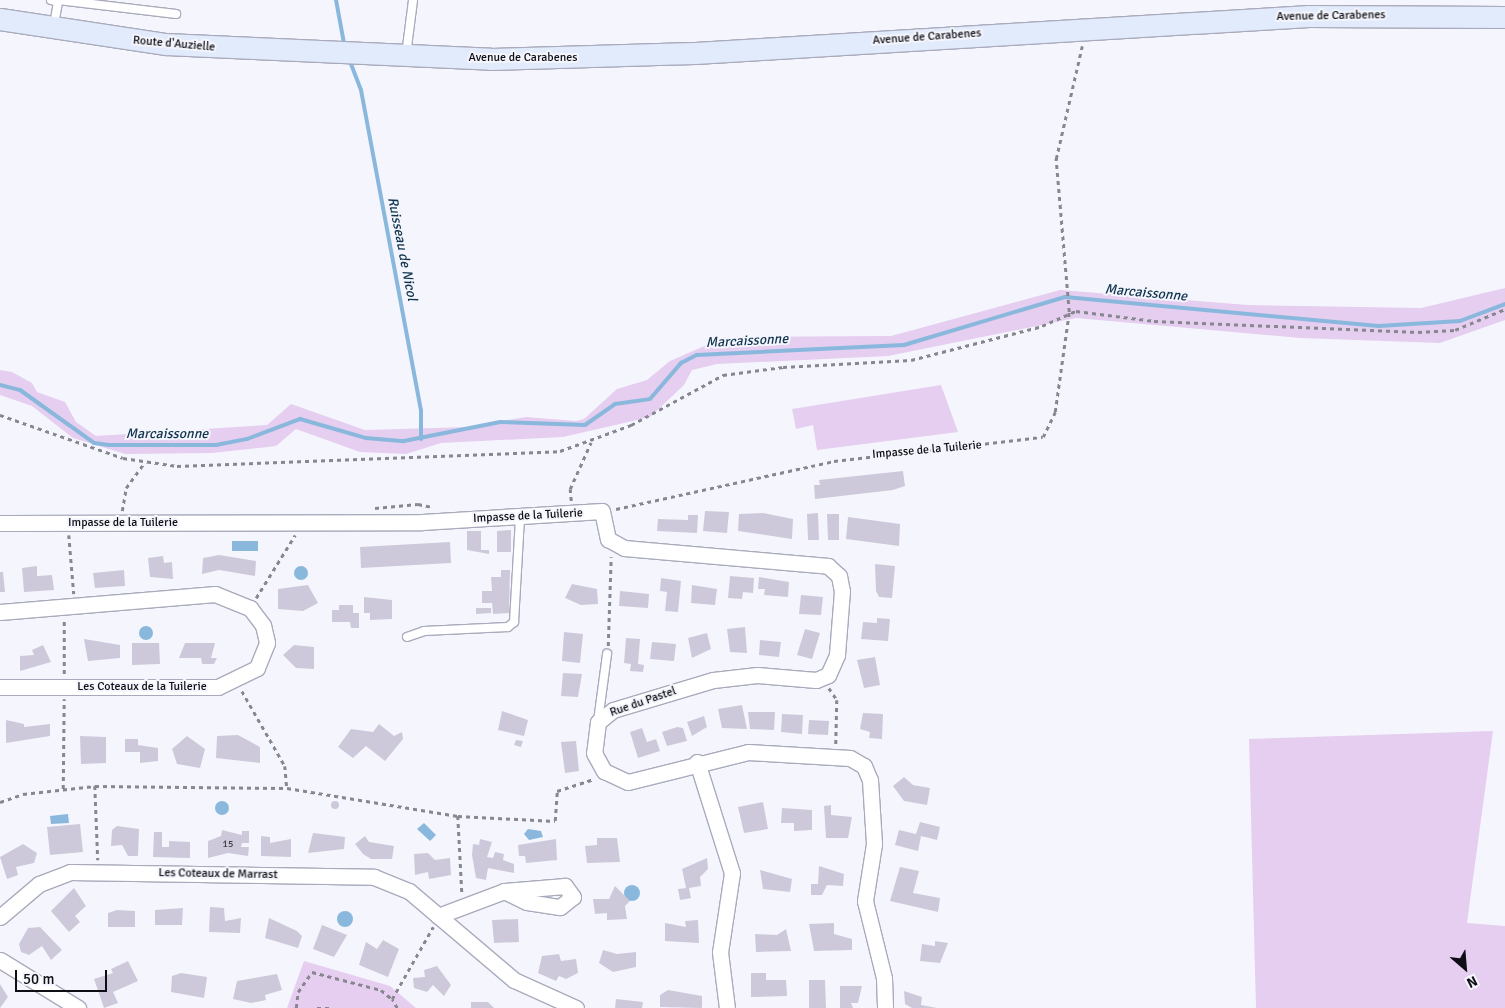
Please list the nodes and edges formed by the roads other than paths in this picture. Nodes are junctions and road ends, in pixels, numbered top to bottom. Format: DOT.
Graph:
graph roads {
  1 [pos="413,0"];
  2 [pos="56,1"];
  3 [pos="176,14"];
  4 [pos="1505,17"];
  5 [pos="0,19"];
  6 [pos="53,29"];
  7 [pos="349,55"];
  8 [pos="406,57"];
  9 [pos="520,517"];
  10 [pos="0,523"];
  11 [pos="0,612"];
  12 [pos="407,637"];
  13 [pos="607,654"];
  14 [pos="822,678"];
  15 [pos="0,687"];
  16 [pos="598,722"];
  17 [pos="696,762"];
  18 [pos="504,891"];
  19 [pos="438,916"];
  20 [pos="0,917"];
  21 [pos="0,960"];
  22 [pos="78,1008"];
  23 [pos="576,1008"];
  24 [pos="727,1008"];
  25 [pos="885,1008"];
  1 -- 8 [label="lane"];
  2 -- 3 [label="lane"];
  2 -- 6 [label="lane"];
  4 -- 8 [label="street, Avenue de Carabenes"];
  5 -- 6 [label="street, Route d'Auzielle"];
  6 -- 7 [label="street, Route d'Auzielle"];
  7 -- 8 [label="street, Avenue de Carabenes"];
  9 -- 10 [label="street, Impasse de la Tuilerie"];
  9 -- 12 [label="lane"];
  9 -- 14 [label="street, Impasse de la Tuilerie"];
  11 -- 15 [label="street, Les Coteaux de la Tuilerie"];
  13 -- 16 [label="lane"];
  14 -- 16 [label="street, Rue du Pastel"];
  16 -- 17 [label="street, Rue du Pastel"];
  17 -- 24 [label="street"];
  17 -- 25 [label="street"];
  18 -- 19 [label="street"];
  19 -- 20 [label="street, Les Coteaux de Marrast"];
  19 -- 23 [label="street, Les Coteaux de Marrast"];
  21 -- 22 [label="street"];
}
